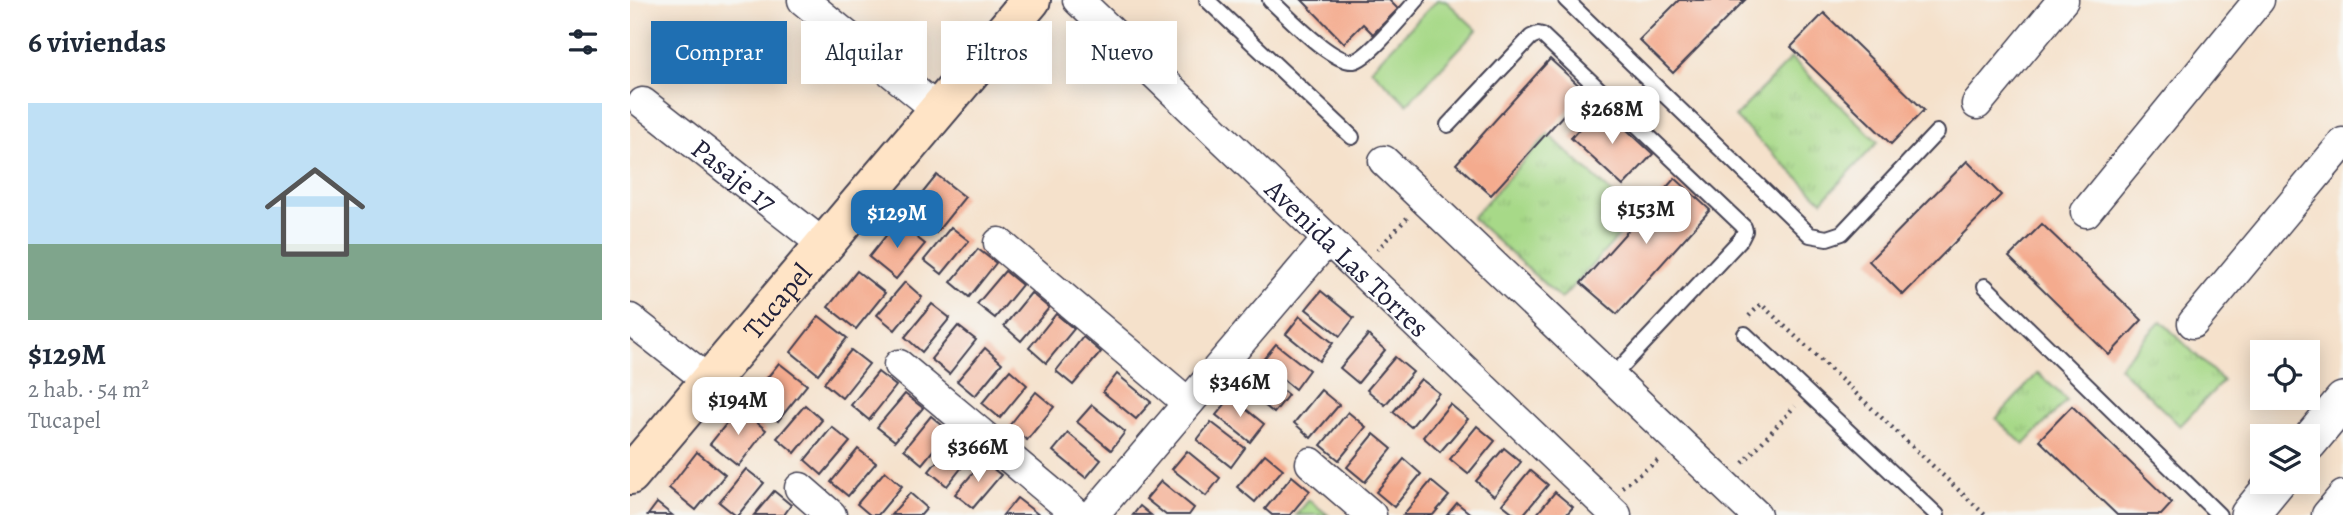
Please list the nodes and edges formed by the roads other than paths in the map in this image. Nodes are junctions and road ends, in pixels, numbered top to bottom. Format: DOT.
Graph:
graph roads {
  1 [pos="803,0"];
  2 [pos="1031,0"];
  3 [pos="1078,0"];
  4 [pos="1207,0"];
  5 [pos="1270,0"];
  6 [pos="1417,0"];
  7 [pos="1566,0"];
  8 [pos="2063,0"];
  9 [pos="2259,0"];
  10 [pos="643,103"];
  11 [pos="1977,104"];
  12 [pos="939,110"];
  13 [pos="1448,125"];
  14 [pos="1937,132"];
  15 [pos="1352,137"];
  16 [pos="2343,143"];
  17 [pos="1384,161"];
  18 [pos="2086,212"];
  19 [pos="1328,239"];
  20 [pos="999,243"];
  21 [pos="824,246"];
  22 [pos="1985,286"];
  23 [pos="630,319"];
  24 [pos="2193,323"];
  25 [pos="1745,334"];
  26 [pos="899,365"];
  27 [pos="1611,378"];
  28 [pos="709,381"];
  29 [pos="2343,401"];
  30 [pos="1188,403"];
  31 [pos="2320,429"];
  32 [pos="1311,463"];
  33 [pos="630,475"];
  34 [pos="800,488"];
  35 [pos="2266,494"];
  36 [pos="2343,496"];
  37 [pos="1609,508"];
  38 [pos="831,515"];
  39 [pos="1078,515"];
  40 [pos="1093,515"];
  41 [pos="1371,515"];
  42 [pos="1756,515"];
  43 [pos="1937,515"];
  44 [pos="2219,515"];
  45 [pos="2249,515"];
  46 [pos="2327,515"];
  1 -- 12 [label="street"];
  2 -- 12 [label="main road, Tucapel"];
  3 -- 19 [label="street, Avenida Las Torres"];
  4 -- 15 [label="lane"];
  5 -- 6 [label="lane"];
  7 -- 14 [label="lane"];
  8 -- 11 [label="street"];
  9 -- 18 [label="street"];
  10 -- 21 [label="street, Pasaje 17"];
  12 -- 21 [label="main road, Tucapel"];
  13 -- 27 [label="lane"];
  16 -- 24 [label="street"];
  17 -- 27 [label="street"];
  19 -- 30 [label="street"];
  19 -- 37 [label="street, Avenida Las Torres"];
  20 -- 30 [label="street"];
  21 -- 28 [label="main road, Tucapel"];
  22 -- 44 [label="lane"];
  23 -- 28 [label="street"];
  25 -- 43 [label="lane"];
  26 -- 39 [label="street"];
  27 -- 42 [label="street"];
  28 -- 33 [label="main road, Tucapel"];
  29 -- 31 [label="street"];
  30 -- 40 [label="street"];
  32 -- 41 [label="street"];
  34 -- 38 [label="street"];
  35 -- 45 [label="street"];
  36 -- 46 [label="street"];
}
